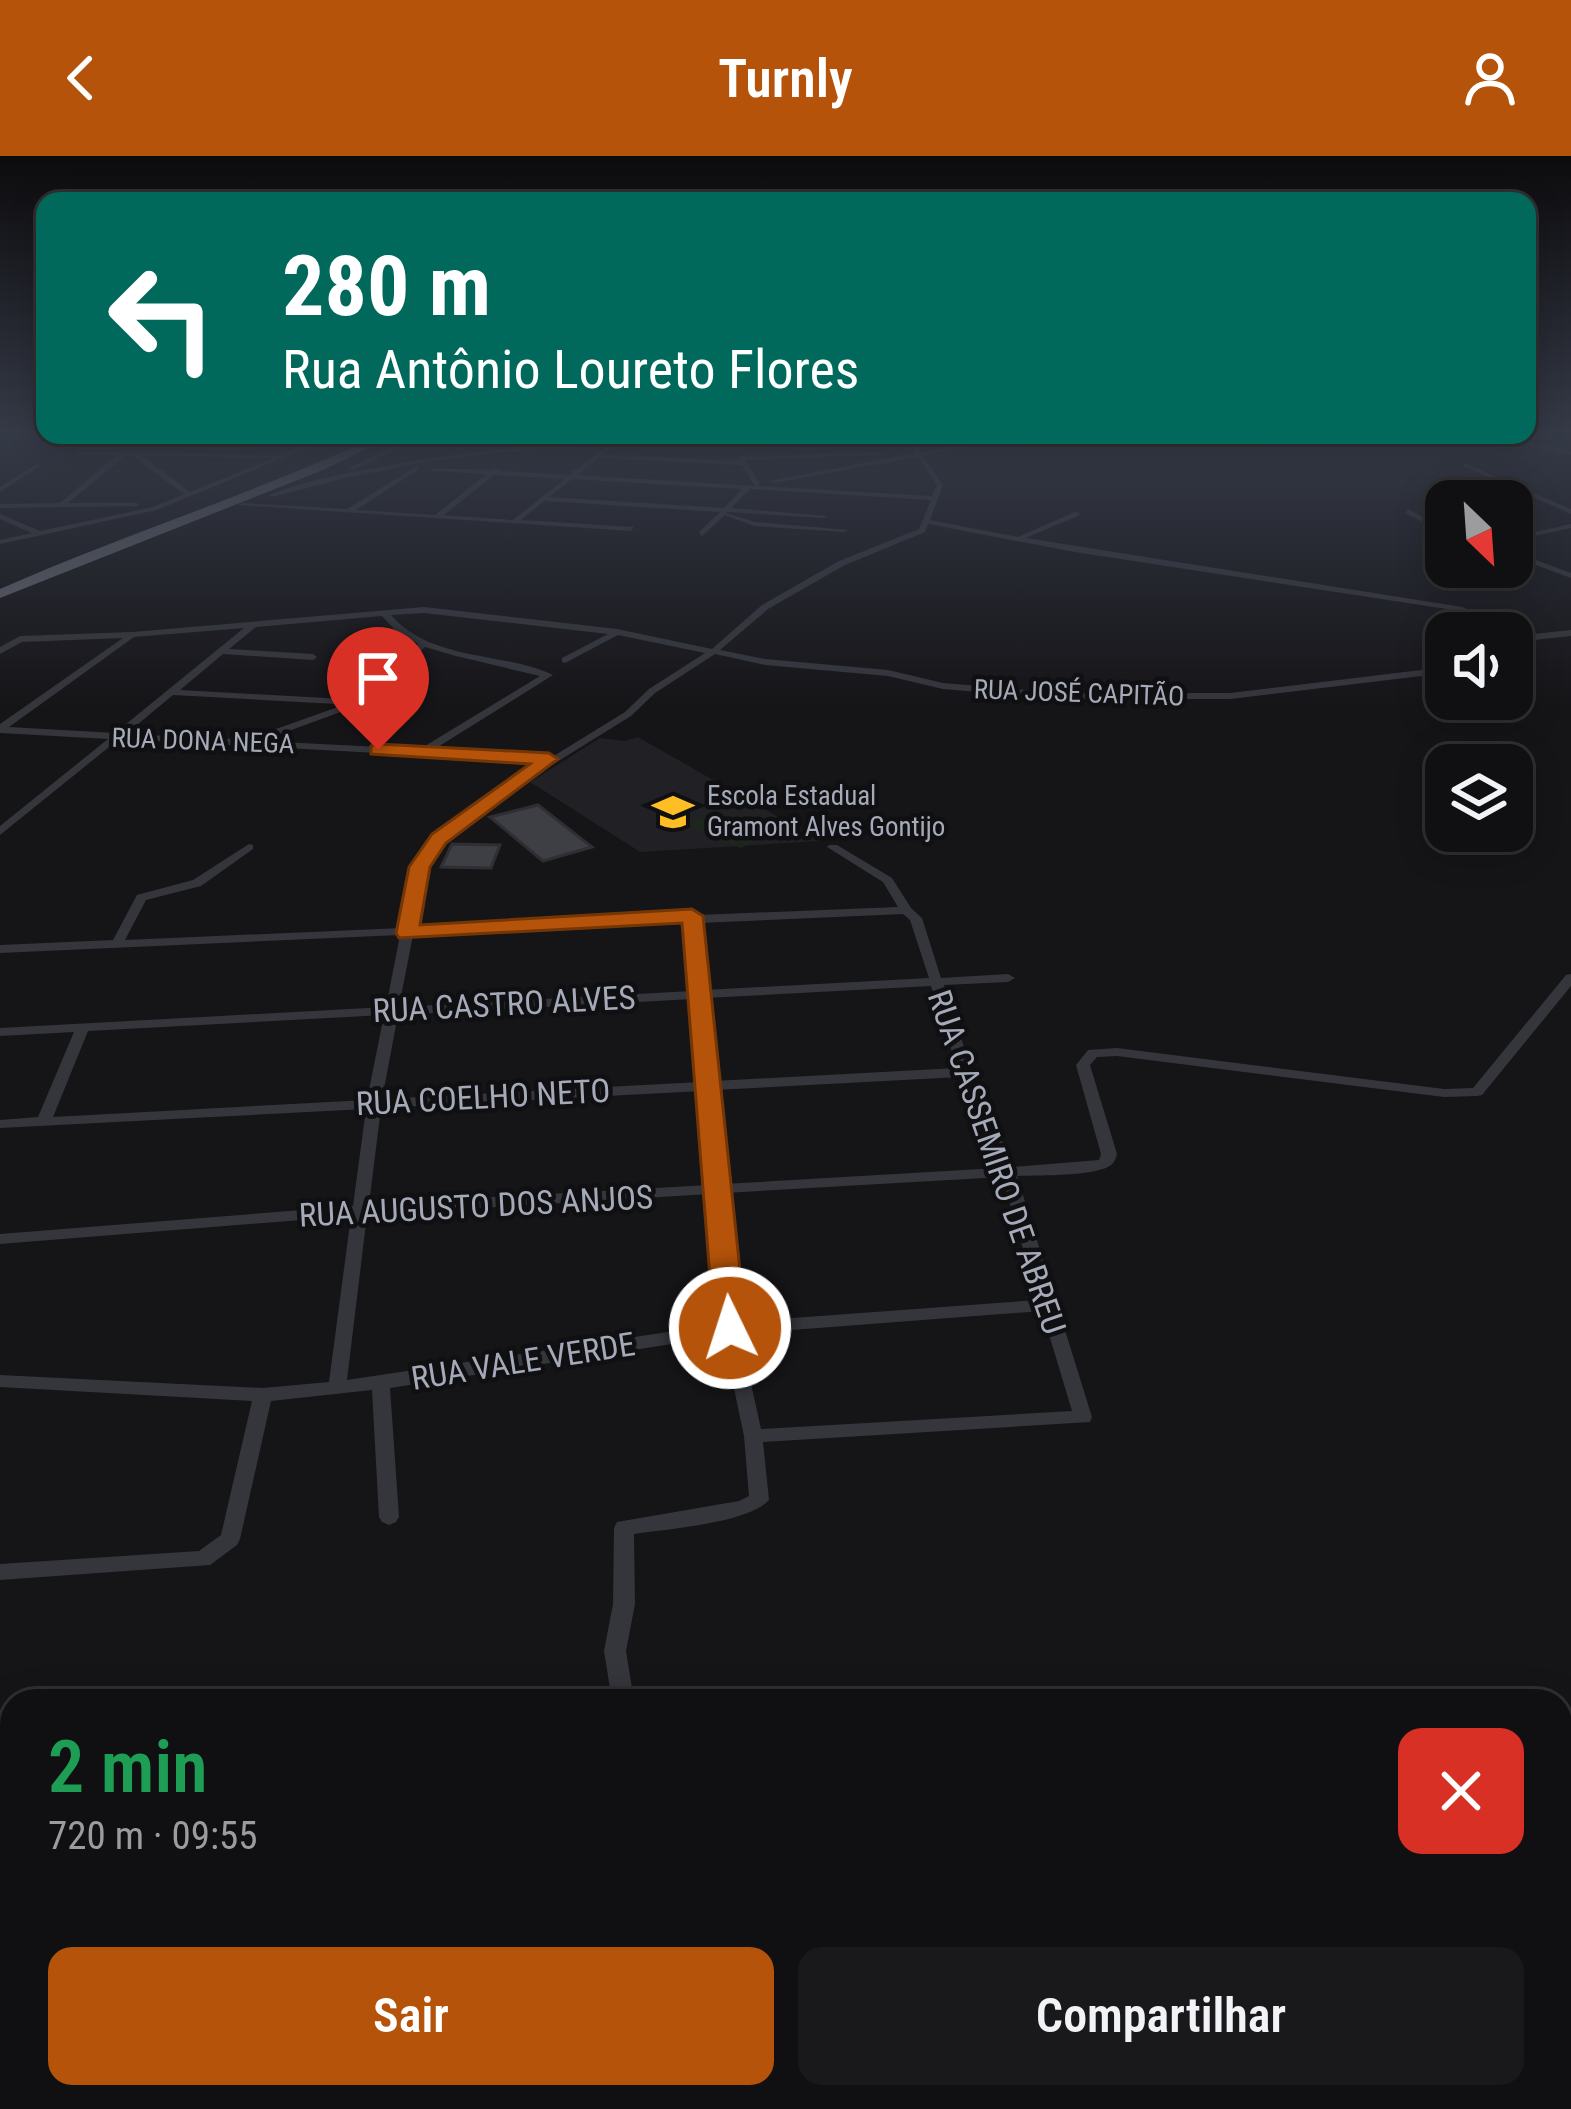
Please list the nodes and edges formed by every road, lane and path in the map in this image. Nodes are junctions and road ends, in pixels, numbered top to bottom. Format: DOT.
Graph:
graph roads {
  1 [pos="23,526"];
  2 [pos="74,526"];
  3 [pos="152,526"];
  4 [pos="167,526"];
  5 [pos="575,526"];
  6 [pos="708,526"];
  7 [pos="786,526"];
  8 [pos="923,526"];
  9 [pos="954,526"];
  10 [pos="1048,526"];
  11 [pos="1571,526"];
  12 [pos="631,530"];
  13 [pos="844,530"];
  14 [pos="40,534"];
  15 [pos="702,534"];
  16 [pos="1533,534"];
  17 [pos="1022,538"];
  18 [pos="0,542"];
  19 [pos="1533,561"];
  20 [pos="1571,575"];
  21 [pos="0,590"];
  22 [pos="1432,590"];
  23 [pos="1462,609"];
  24 [pos="1467,612"];
  25 [pos="384,613"];
  26 [pos="256,622"];
  27 [pos="617,632"];
  28 [pos="1571,633"];
  29 [pos="132,635"];
  30 [pos="1533,637"];
  31 [pos="424,643"];
  32 [pos="0,651"];
  33 [pos="220,651"];
  34 [pos="714,651"];
  35 [pos="313,657"];
  36 [pos="340,660"];
  37 [pos="565,660"];
  38 [pos="398,664"];
  39 [pos="1425,673"];
  40 [pos="171,692"];
  41 [pos="343,704"];
  42 [pos="0,729"];
  43 [pos="113,737"];
  44 [pos="248,742"];
  45 [pos="421,752"];
  46 [pos="549,759"];
  47 [pos="0,832"];
  48 [pos="249,847"];
  49 [pos="833,847"];
  50 [pos="906,910"];
  51 [pos="692,916"];
  52 [pos="407,933"];
  53 [pos="117,944"];
  54 [pos="0,949"];
  55 [pos="1008,978"];
  56 [pos="1571,978"];
  57 [pos="937,982"];
  58 [pos="697,993"];
  59 [pos="392,1010"];
  60 [pos="82,1029"];
  61 [pos="0,1032"];
  62 [pos="965,1072"];
  63 [pos="708,1085"];
  64 [pos="374,1102"];
  65 [pos="44,1121"];
  66 [pos="0,1124"];
  67 [pos="1008,1173"];
  68 [pos="720,1192"];
  69 [pos="360,1210"];
  70 [pos="0,1239"];
  71 [pos="1046,1305"];
  72 [pos="730,1328"];
  73 [pos="0,1381"];
  74 [pos="381,1383"];
  75 [pos="337,1387"];
  76 [pos="263,1395"];
  77 [pos="753,1436"];
  78 [pos="389,1517"];
  79 [pos="0,1571"];
  80 [pos="621,1689"];
  1 -- 14 [label="street"];
  2 -- 14 [label="street"];
  3 -- 21 [label="highway"];
  4 -- 21 [label="highway"];
  5 -- 12 [label="street"];
  6 -- 15 [label="street"];
  7 -- 13 [label="street"];
  8 -- 34 [label="street"];
  9 -- 17 [label="street"];
  10 -- 17 [label="street"];
  11 -- 16 [label="street"];
  14 -- 18 [label="street"];
  17 -- 23 [label="street"];
  19 -- 20 [label="street"];
  22 -- 23 [label="street"];
  23 -- 24 [label="street"];
  25 -- 26 [label="street, RUA JOSÉ CAPITÃO"];
  25 -- 27 [label="street, RUA JOSÉ CAPITÃO"];
  25 -- 31 [label="street"];
  26 -- 29 [label="street, RUA JOSÉ CAPITÃO"];
  26 -- 33 [label="street"];
  27 -- 34 [label="street, RUA JOSÉ CAPITÃO"];
  27 -- 37 [label="street"];
  28 -- 30 [label="street"];
  29 -- 32 [label="street, RUA JOSÉ CAPITÃO"];
  29 -- 42 [label="street"];
  31 -- 38 [label="street"];
  31 -- 45 [label="street"];
  33 -- 35 [label="street"];
  33 -- 40 [label="street"];
  34 -- 39 [label="street, RUA JOSÉ CAPITÃO"];
  34 -- 46 [label="street"];
  36 -- 38 [label="street"];
  38 -- 41 [label="street"];
  40 -- 41 [label="street"];
  40 -- 43 [label="street"];
  41 -- 44 [label="street"];
  42 -- 43 [label="street, RUA DONA NEGA"];
  43 -- 44 [label="street, RUA DONA NEGA"];
  43 -- 47 [label="street"];
  44 -- 45 [label="street, RUA DONA NEGA"];
  45 -- 46 [label="street, RUA DONA NEGA"];
  46 -- 52 [label="street"];
  48 -- 53 [label="street"];
  49 -- 50 [label="street, RUA CASSEMIRO DE ABREU"];
  50 -- 51 [label="street"];
  50 -- 57 [label="street, RUA CASSEMIRO DE ABREU"];
  51 -- 52 [label="street"];
  51 -- 58 [label="street"];
  52 -- 53 [label="street"];
  52 -- 59 [label="street"];
  53 -- 54 [label="street"];
  55 -- 57 [label="street, RUA CASTRO ALVES"];
  56 -- 67 [label="street, RUA AUGUSTO DOS ANJOS"];
  57 -- 58 [label="street, RUA CASTRO ALVES"];
  57 -- 62 [label="street, RUA CASSEMIRO DE ABREU"];
  58 -- 59 [label="street, RUA CASTRO ALVES"];
  58 -- 63 [label="street"];
  59 -- 60 [label="street, RUA CASTRO ALVES"];
  59 -- 64 [label="street"];
  60 -- 61 [label="street, RUA CASTRO ALVES"];
  60 -- 65 [label="street"];
  62 -- 63 [label="street, RUA COELHO NETO"];
  62 -- 67 [label="street, RUA CASSEMIRO DE ABREU"];
  63 -- 64 [label="street, RUA COELHO NETO"];
  63 -- 68 [label="street"];
  64 -- 65 [label="street, RUA COELHO NETO"];
  64 -- 69 [label="street"];
  65 -- 66 [label="street, RUA COELHO NETO"];
  67 -- 68 [label="street, RUA AUGUSTO DOS ANJOS"];
  67 -- 71 [label="street, RUA CASSEMIRO DE ABREU"];
  68 -- 69 [label="street, RUA AUGUSTO DOS ANJOS"];
  68 -- 72 [label="street"];
  69 -- 70 [label="street, RUA AUGUSTO DOS ANJOS"];
  69 -- 75 [label="street"];
  71 -- 72 [label="street, RUA VALE VERDE"];
  71 -- 77 [label="street, RUA CASSEMIRO DE ABREU"];
  72 -- 74 [label="street, RUA VALE VERDE"];
  72 -- 77 [label="street"];
  73 -- 76 [label="street, RUA VALE VERDE"];
  74 -- 75 [label="street, RUA VALE VERDE"];
  74 -- 78 [label="street"];
  75 -- 76 [label="street, RUA VALE VERDE"];
  76 -- 79 [label="street"];
  77 -- 80 [label="street"];
}
